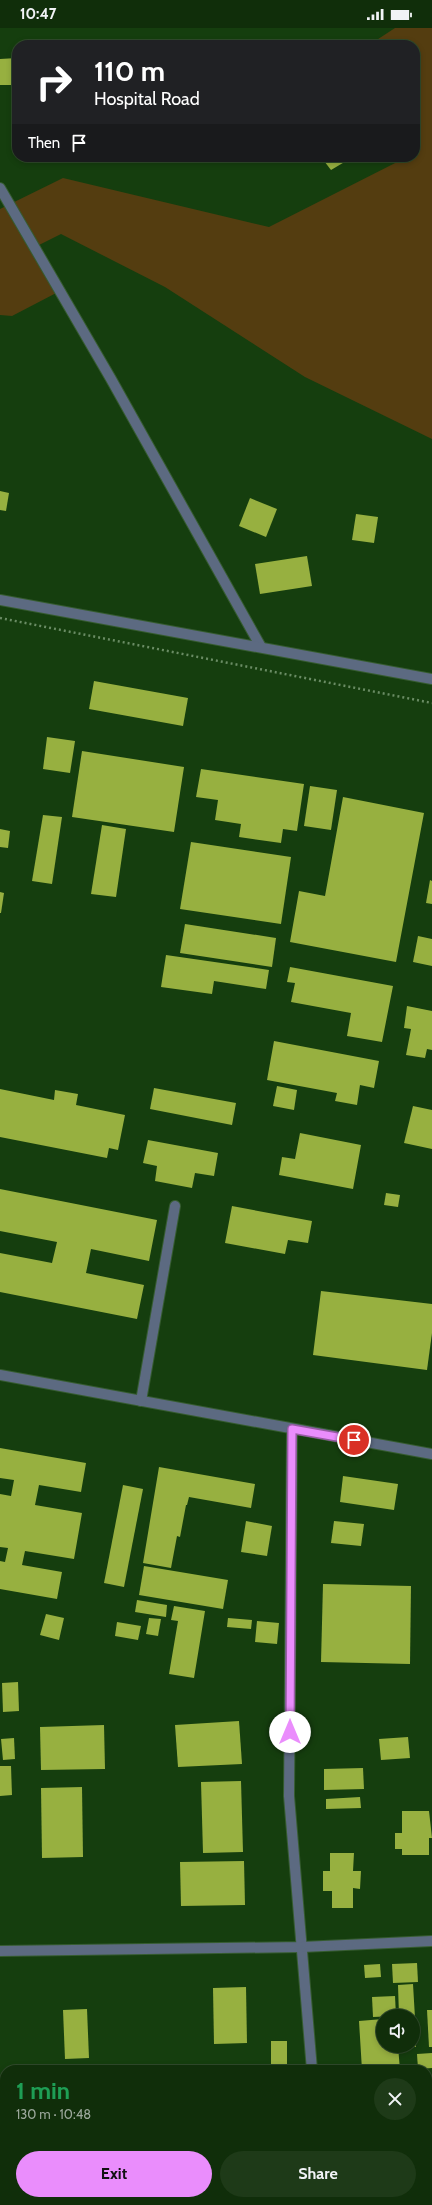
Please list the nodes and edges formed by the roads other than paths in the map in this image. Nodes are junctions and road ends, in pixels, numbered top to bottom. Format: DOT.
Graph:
graph roads {
  1 [pos="0,188"];
  2 [pos="0,600"];
  3 [pos="261,647"];
  4 [pos="432,679"];
  5 [pos="175,1206"];
  6 [pos="0,1375"];
  7 [pos="141,1401"];
  8 [pos="292,1429"];
  9 [pos="432,1454"];
  10 [pos="432,1941"];
  11 [pos="302,1947"];
  12 [pos="0,1952"];
  13 [pos="312,2065"];
  1 -- 3 [label="street"];
  2 -- 3 [label="street"];
  3 -- 4 [label="street"];
  5 -- 7 [label="street"];
  6 -- 7 [label="street"];
  7 -- 8 [label="street"];
  8 -- 9 [label="street"];
  8 -- 11 [label="street"];
  10 -- 11 [label="street"];
  11 -- 12 [label="street"];
  11 -- 13 [label="street"];
}
